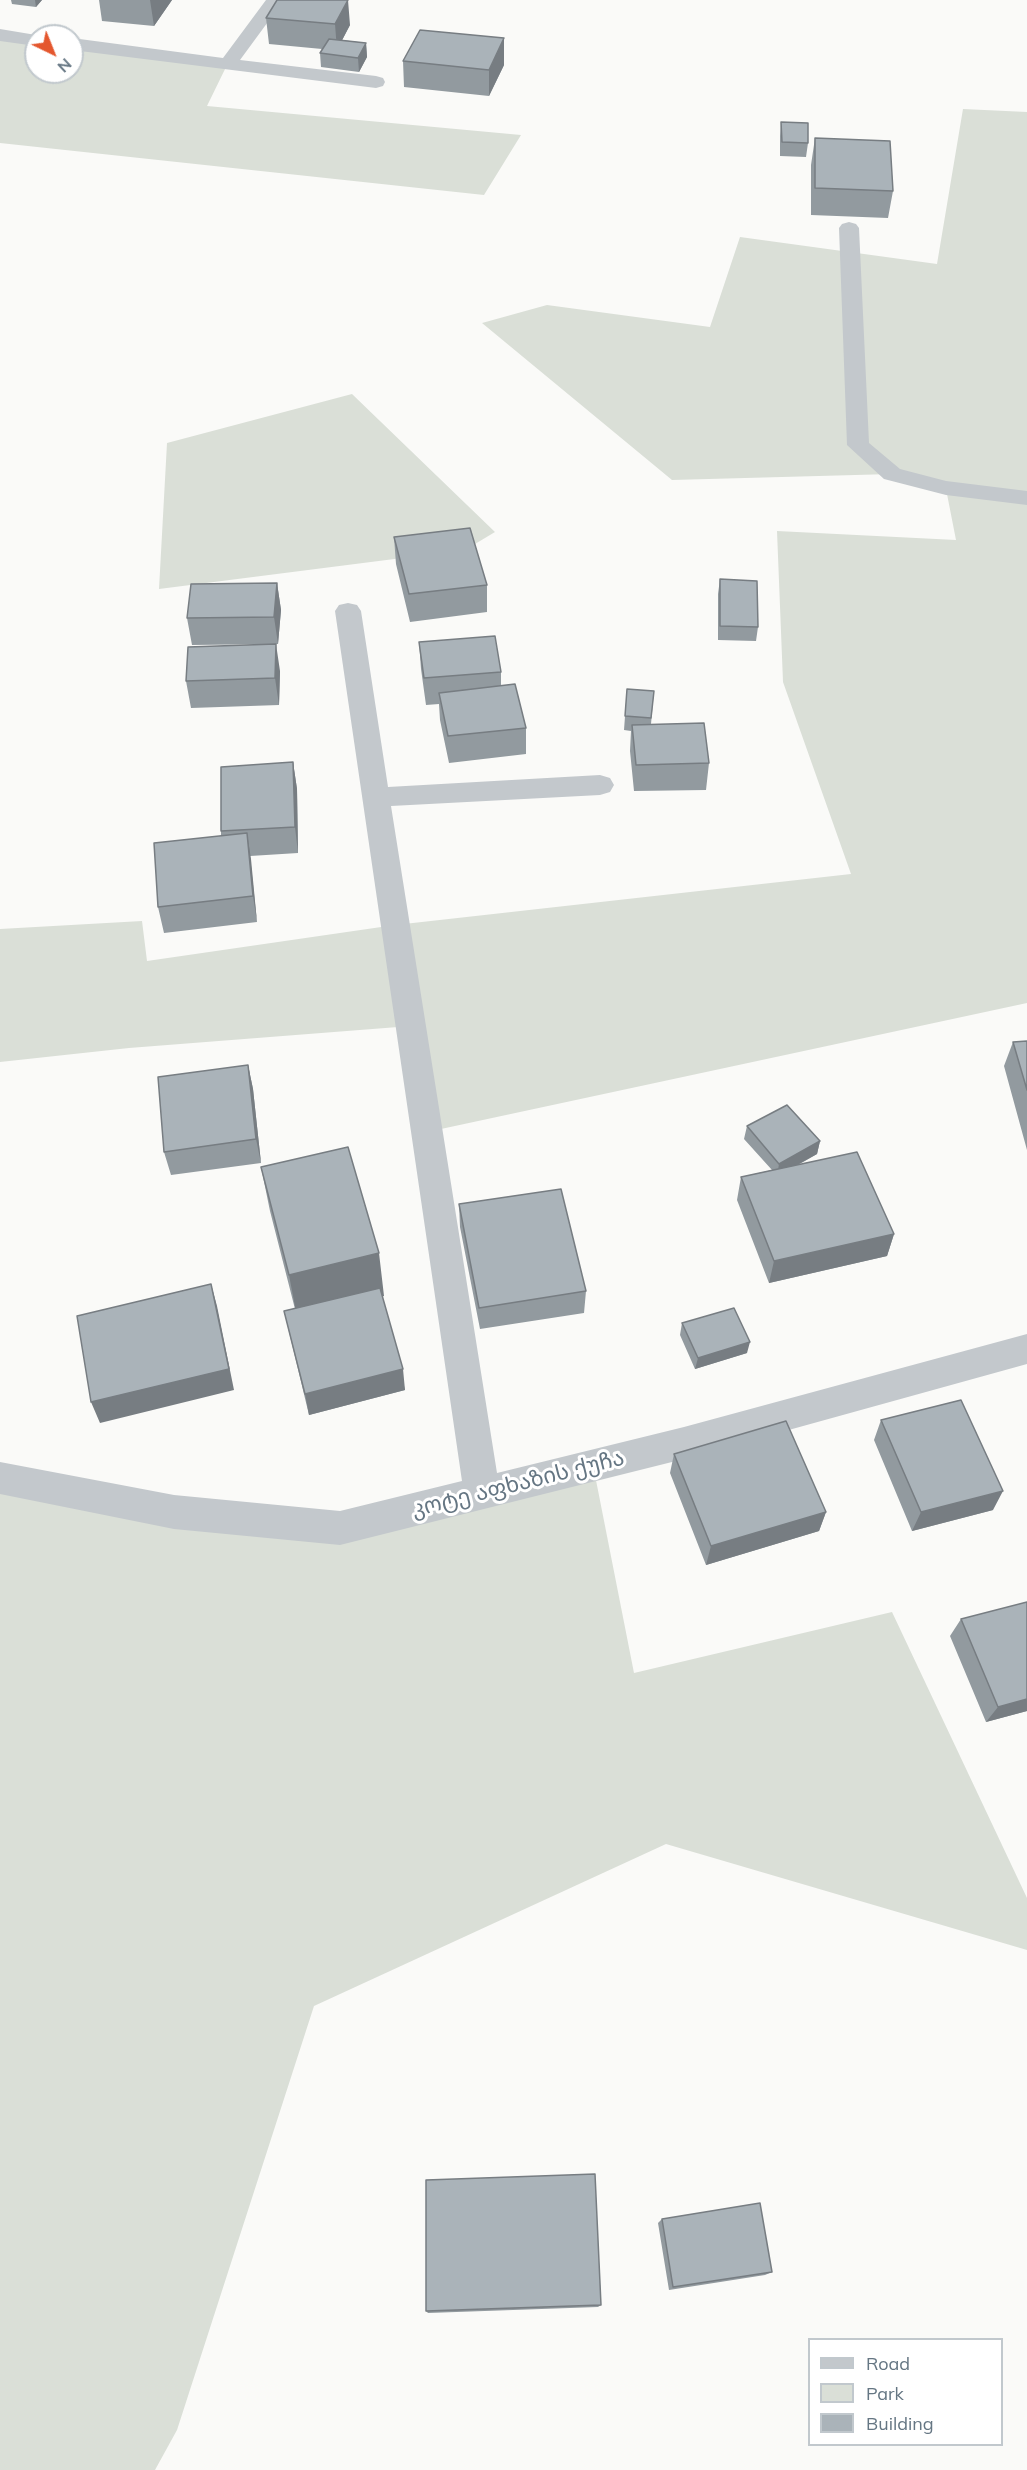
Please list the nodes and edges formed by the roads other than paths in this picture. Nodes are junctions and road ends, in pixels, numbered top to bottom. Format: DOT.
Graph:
graph roads {
  1 [pos="275,0"];
  2 [pos="0,35"];
  3 [pos="24,38"];
  4 [pos="84,46"];
  5 [pos="228,64"];
  6 [pos="376,82"];
  7 [pos="849,228"];
  8 [pos="1027,498"];
  9 [pos="348,611"];
  10 [pos="600,785"];
  11 [pos="376,797"];
  12 [pos="1027,1349"];
  13 [pos="0,1478"];
  14 [pos="482,1493"];
  1 -- 5 [label="street"];
  2 -- 3 [label="street"];
  4 -- 5 [label="street"];
  5 -- 6 [label="street"];
  7 -- 8 [label="lane"];
  9 -- 11 [label="street"];
  10 -- 11 [label="street"];
  11 -- 14 [label="street"];
  12 -- 14 [label="street, კოტე აფხაზის ქუჩა"];
  13 -- 14 [label="street, კოტე აფხაზის ქუჩა"];
}
